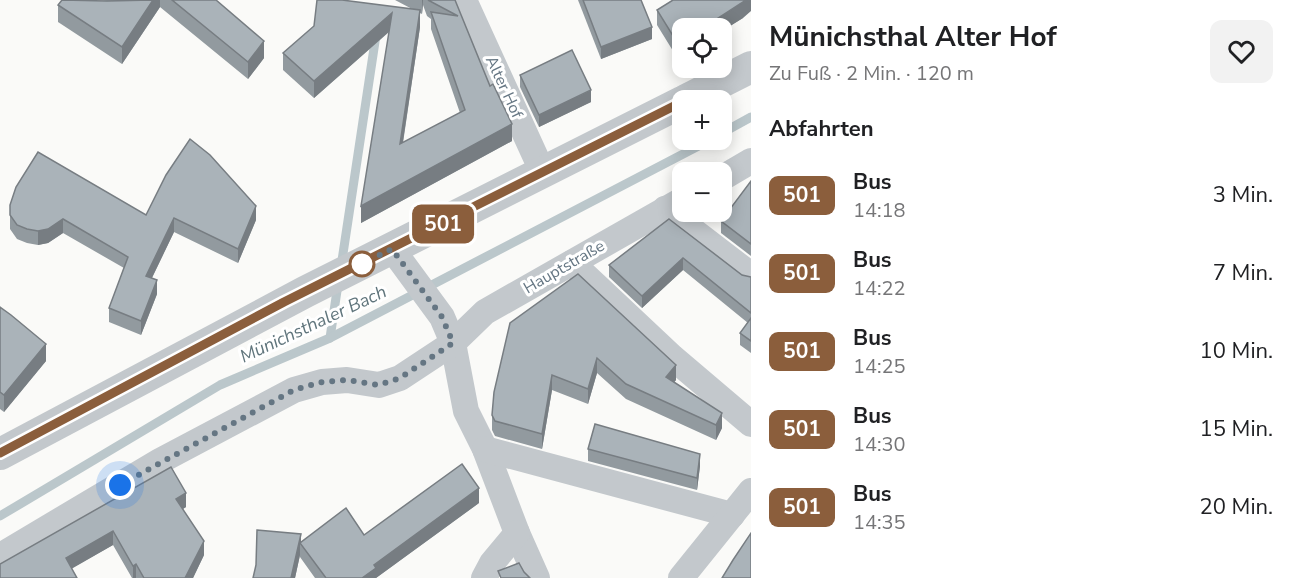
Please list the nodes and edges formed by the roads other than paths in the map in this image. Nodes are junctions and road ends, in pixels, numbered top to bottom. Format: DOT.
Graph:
graph roads {
  1 [pos="464,0"];
  2 [pos="751,67"];
  3 [pos="706,90"];
  4 [pos="672,107"];
  5 [pos="751,161"];
  6 [pos="732,172"];
  7 [pos="543,174"];
  8 [pos="672,206"];
  9 [pos="693,222"];
  10 [pos="392,249"];
  11 [pos="572,263"];
  12 [pos="751,275"];
  13 [pos="453,343"];
  14 [pos="751,424"];
  15 [pos="485,449"];
  16 [pos="0,453"];
  17 [pos="751,491"];
  18 [pos="732,515"];
  19 [pos="517,533"];
  20 [pos="0,556"];
  21 [pos="484,578"];
  22 [pos="537,578"];
  23 [pos="681,578"];
  1 -- 7 [label="street, Alter Hof"];
  2 -- 3 [label="street"];
  4 -- 7 [label="street"];
  5 -- 6 [label="street"];
  7 -- 10 [label="street"];
  8 -- 11 [label="street, Hauptstraße"];
  9 -- 12 [label="street"];
  10 -- 13 [label="street"];
  10 -- 16 [label="street"];
  11 -- 13 [label="street, Hauptstraße"];
  11 -- 14 [label="street"];
  13 -- 15 [label="street"];
  13 -- 20 [label="street, Hauptstraße"];
  15 -- 18 [label="street"];
  15 -- 19 [label="street"];
  17 -- 18 [label="street"];
  18 -- 23 [label="street"];
  19 -- 21 [label="street"];
  19 -- 22 [label="street"];
}
